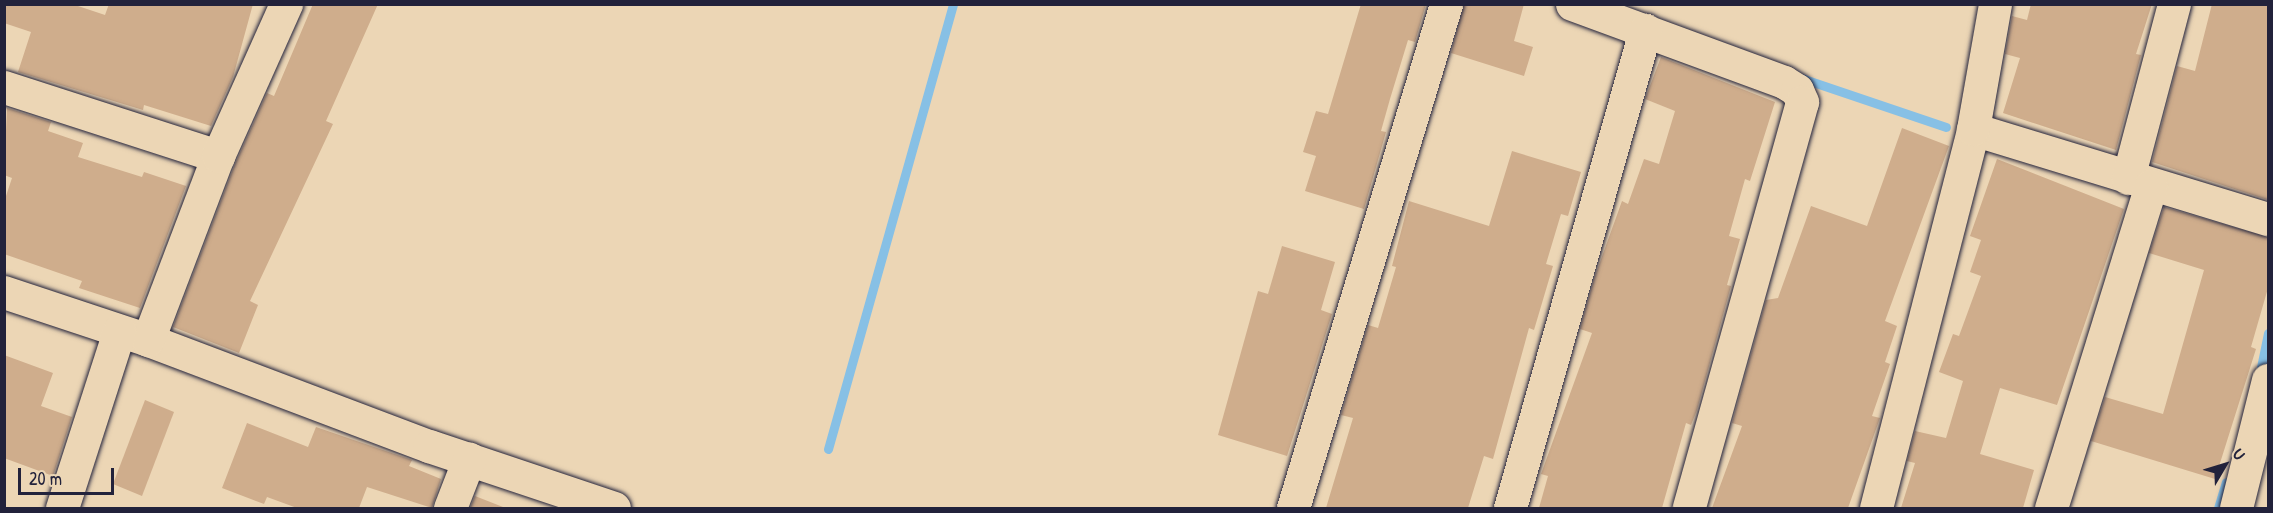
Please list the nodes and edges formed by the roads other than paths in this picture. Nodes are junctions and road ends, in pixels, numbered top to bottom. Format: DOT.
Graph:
graph roads {
  1 [pos="286,4"];
  2 [pos="1446,4"];
  3 [pos="1572,4"];
  4 [pos="1995,4"];
  5 [pos="2174,4"];
  6 [pos="1614,11"];
  7 [pos="1646,30"];
  8 [pos="4,87"];
  9 [pos="1973,129"];
  10 [pos="218,156"];
  11 [pos="2140,182"];
  12 [pos="2268,219"];
  13 [pos="4,292"];
  14 [pos="134,335"];
  15 [pos="2268,380"];
  16 [pos="469,459"];
  17 [pos="62,508"];
  18 [pos="450,508"];
  19 [pos="614,508"];
  20 [pos="1293,508"];
  21 [pos="1510,508"];
  22 [pos="1689,508"];
  23 [pos="1876,508"];
  24 [pos="2051,508"];
  25 [pos="2236,508"];
  1 -- 10 [label="street"];
  2 -- 20 [label="street"];
  3 -- 6 [label="street"];
  4 -- 9 [label="street"];
  5 -- 11 [label="street"];
  6 -- 7 [label="street"];
  7 -- 21 [label="street"];
  7 -- 22 [label="street"];
  8 -- 10 [label="street"];
  9 -- 11 [label="street"];
  9 -- 23 [label="street"];
  10 -- 14 [label="street"];
  11 -- 12 [label="street"];
  11 -- 24 [label="street"];
  13 -- 14 [label="street"];
  14 -- 16 [label="street"];
  14 -- 17 [label="street"];
  15 -- 25 [label="street"];
  16 -- 18 [label="street"];
  16 -- 19 [label="street"];
}
